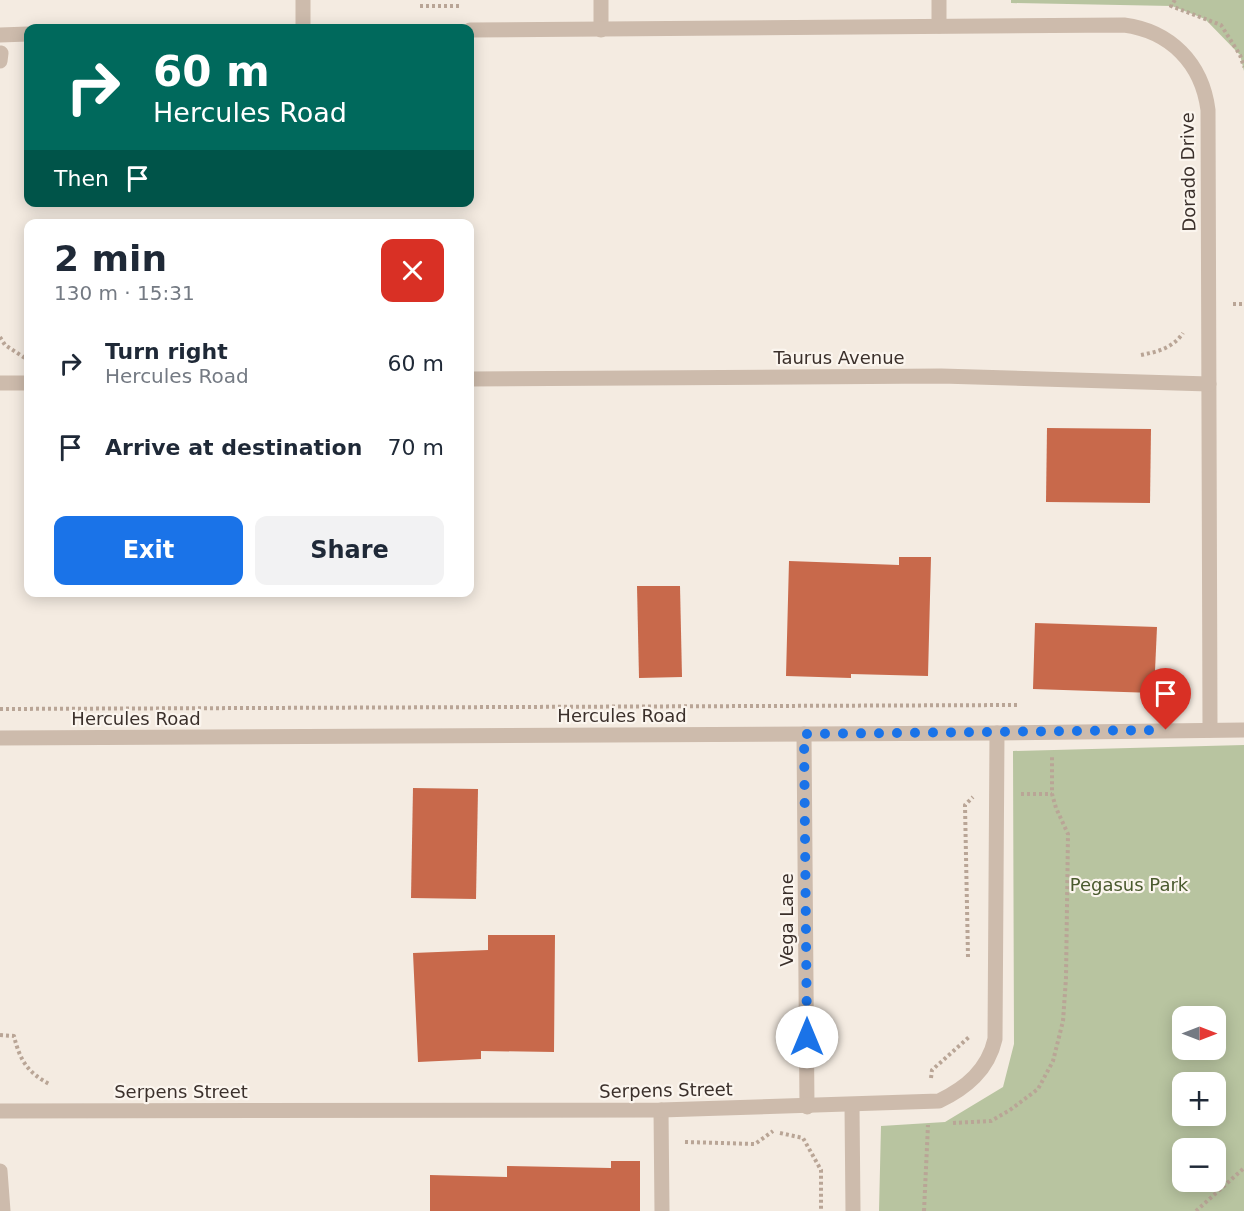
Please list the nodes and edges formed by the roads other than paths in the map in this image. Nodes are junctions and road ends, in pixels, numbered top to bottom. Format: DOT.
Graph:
graph roads {
  1 [pos="303,0"];
  2 [pos="601,0"];
  3 [pos="939,0"];
  4 [pos="303,24"];
  5 [pos="939,26"];
  6 [pos="474,30"];
  7 [pos="602,30"];
  8 [pos="24,34"];
  9 [pos="0,35"];
  10 [pos="474,379"];
  11 [pos="0,383"];
  12 [pos="24,383"];
  13 [pos="1209,384"];
  14 [pos="1210,730"];
  15 [pos="1244,730"];
  16 [pos="997,733"];
  17 [pos="804,734"];
  18 [pos="0,738"];
  19 [pos="852,1106"];
  20 [pos="807,1107"];
  21 [pos="662,1110"];
  22 [pos="0,1111"];
  23 [pos="0,1171"];
  24 [pos="3,1211"];
  25 [pos="662,1211"];
  26 [pos="853,1211"];
  1 -- 4 [label="street"];
  2 -- 7 [label="street"];
  3 -- 5 [label="street"];
  5 -- 7 [label="street, Dorado Drive"];
  5 -- 13 [label="street, Dorado Drive"];
  6 -- 7 [label="street, Dorado Drive"];
  8 -- 9 [label="street"];
  10 -- 13 [label="street, Taurus Avenue"];
  11 -- 12 [label="street"];
  13 -- 14 [label="street, Dorado Drive"];
  14 -- 15 [label="street, Hercules Road"];
  14 -- 16 [label="street, Hercules Road"];
  16 -- 17 [label="street, Hercules Road"];
  16 -- 19 [label="street, Serpens Street"];
  17 -- 18 [label="street, Hercules Road"];
  17 -- 20 [label="street, Vega Lane"];
  19 -- 20 [label="street, Serpens Street"];
  19 -- 26 [label="street"];
  20 -- 21 [label="street, Serpens Street"];
  21 -- 22 [label="street, Serpens Street"];
  21 -- 25 [label="street"];
  23 -- 24 [label="street"];
}
